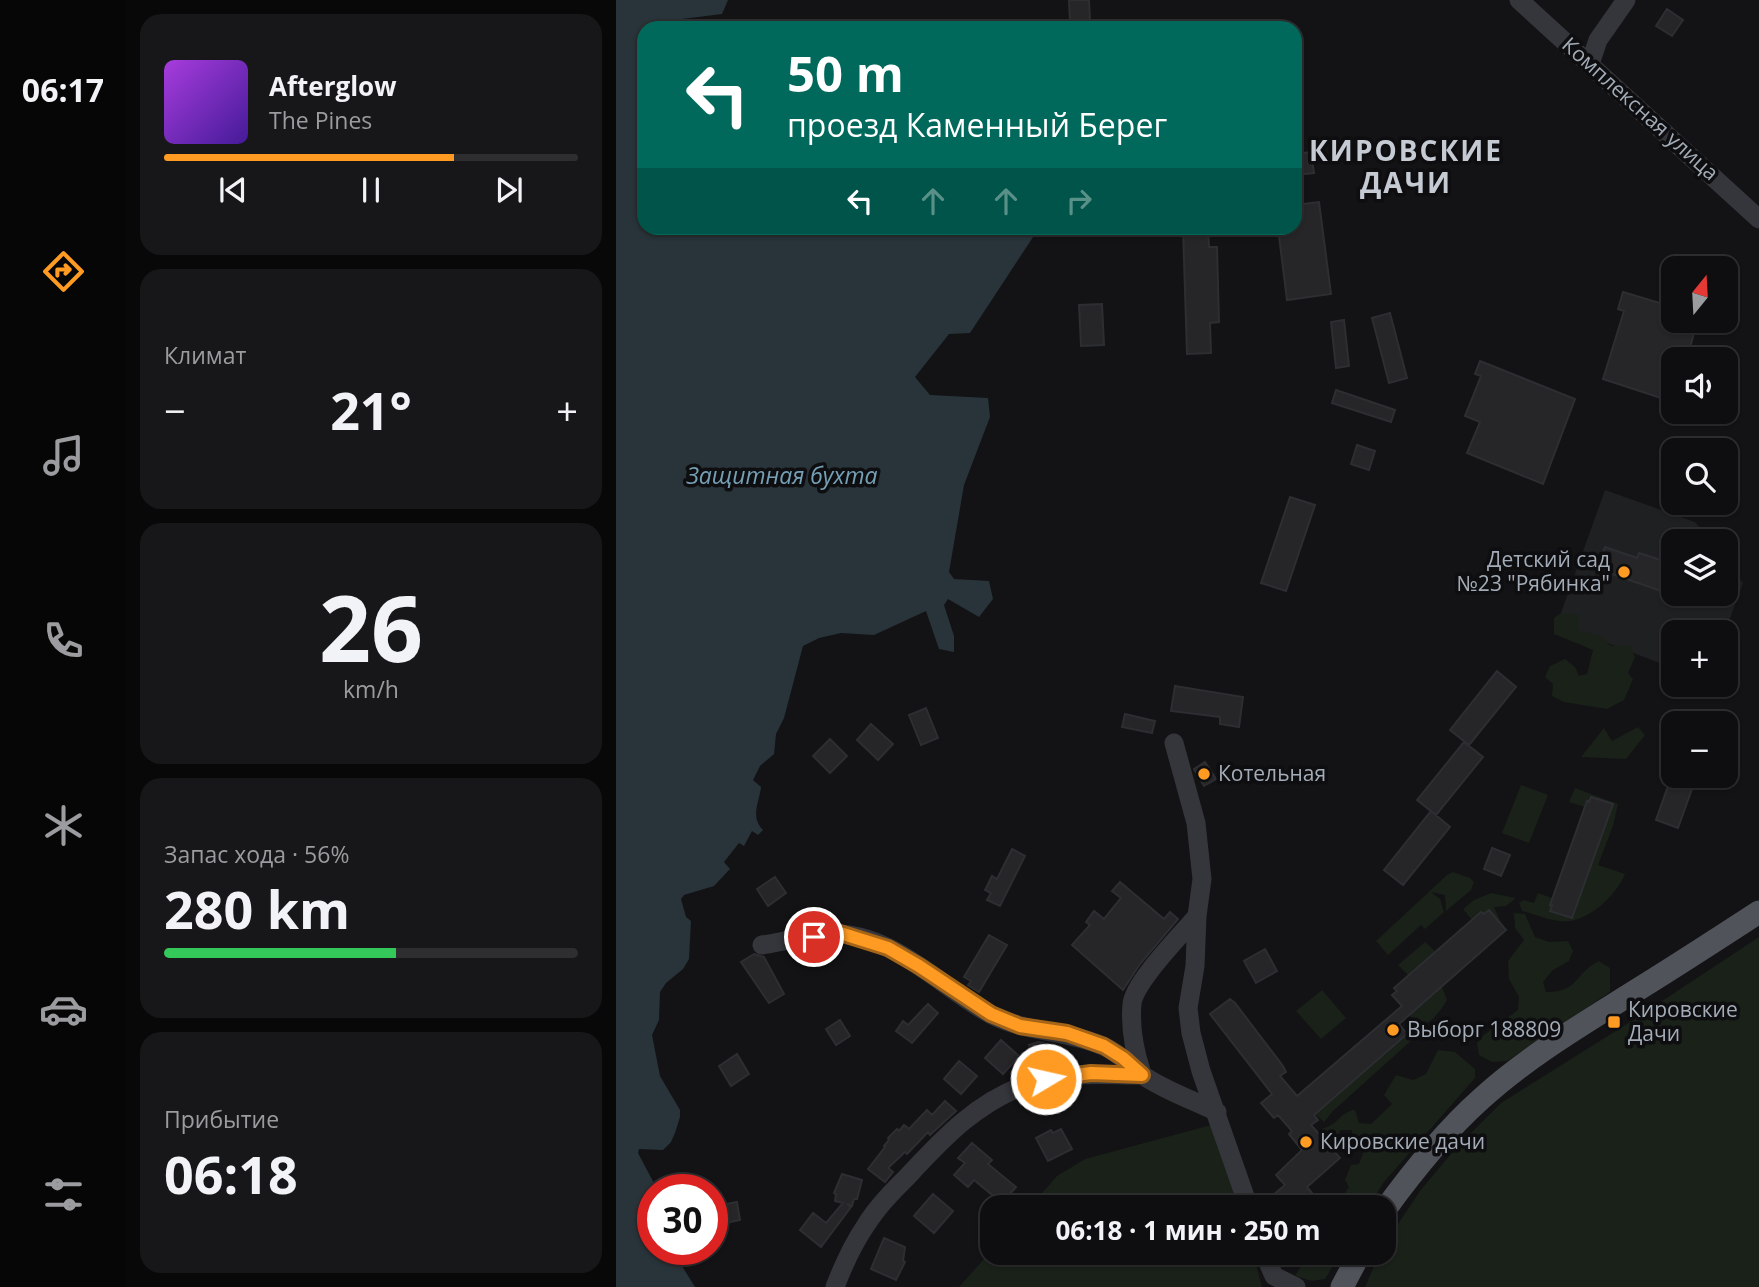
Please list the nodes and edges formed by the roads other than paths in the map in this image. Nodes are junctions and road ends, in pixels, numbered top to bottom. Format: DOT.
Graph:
graph roads {
  1 [pos="1519,0"];
  2 [pos="1626,0"];
  3 [pos="1590,64"];
  4 [pos="1759,219"];
  5 [pos="1174,743"];
  6 [pos="1759,912"];
  7 [pos="1197,916"];
  8 [pos="762,945"];
  9 [pos="1142,1075"];
  10 [pos="1217,1112"];
  11 [pos="1245,1195"];
  12 [pos="1395,1195"];
  13 [pos="1270,1265"];
  14 [pos="1354,1265"];
  15 [pos="835,1287"];
  16 [pos="1296,1287"];
  17 [pos="1342,1287"];
  1 -- 3 [label="street, Комплексная улица"];
  2 -- 3 [label="street"];
  3 -- 4 [label="street, Комплексная улица"];
  5 -- 7 [label="street"];
  6 -- 12 [label="main road"];
  7 -- 9 [label="street"];
  7 -- 10 [label="street"];
  8 -- 9 [label="street"];
  9 -- 10 [label="street"];
  9 -- 15 [label="street"];
  10 -- 11 [label="street"];
  13 -- 16 [label="street"];
  14 -- 17 [label="main road"];
}
